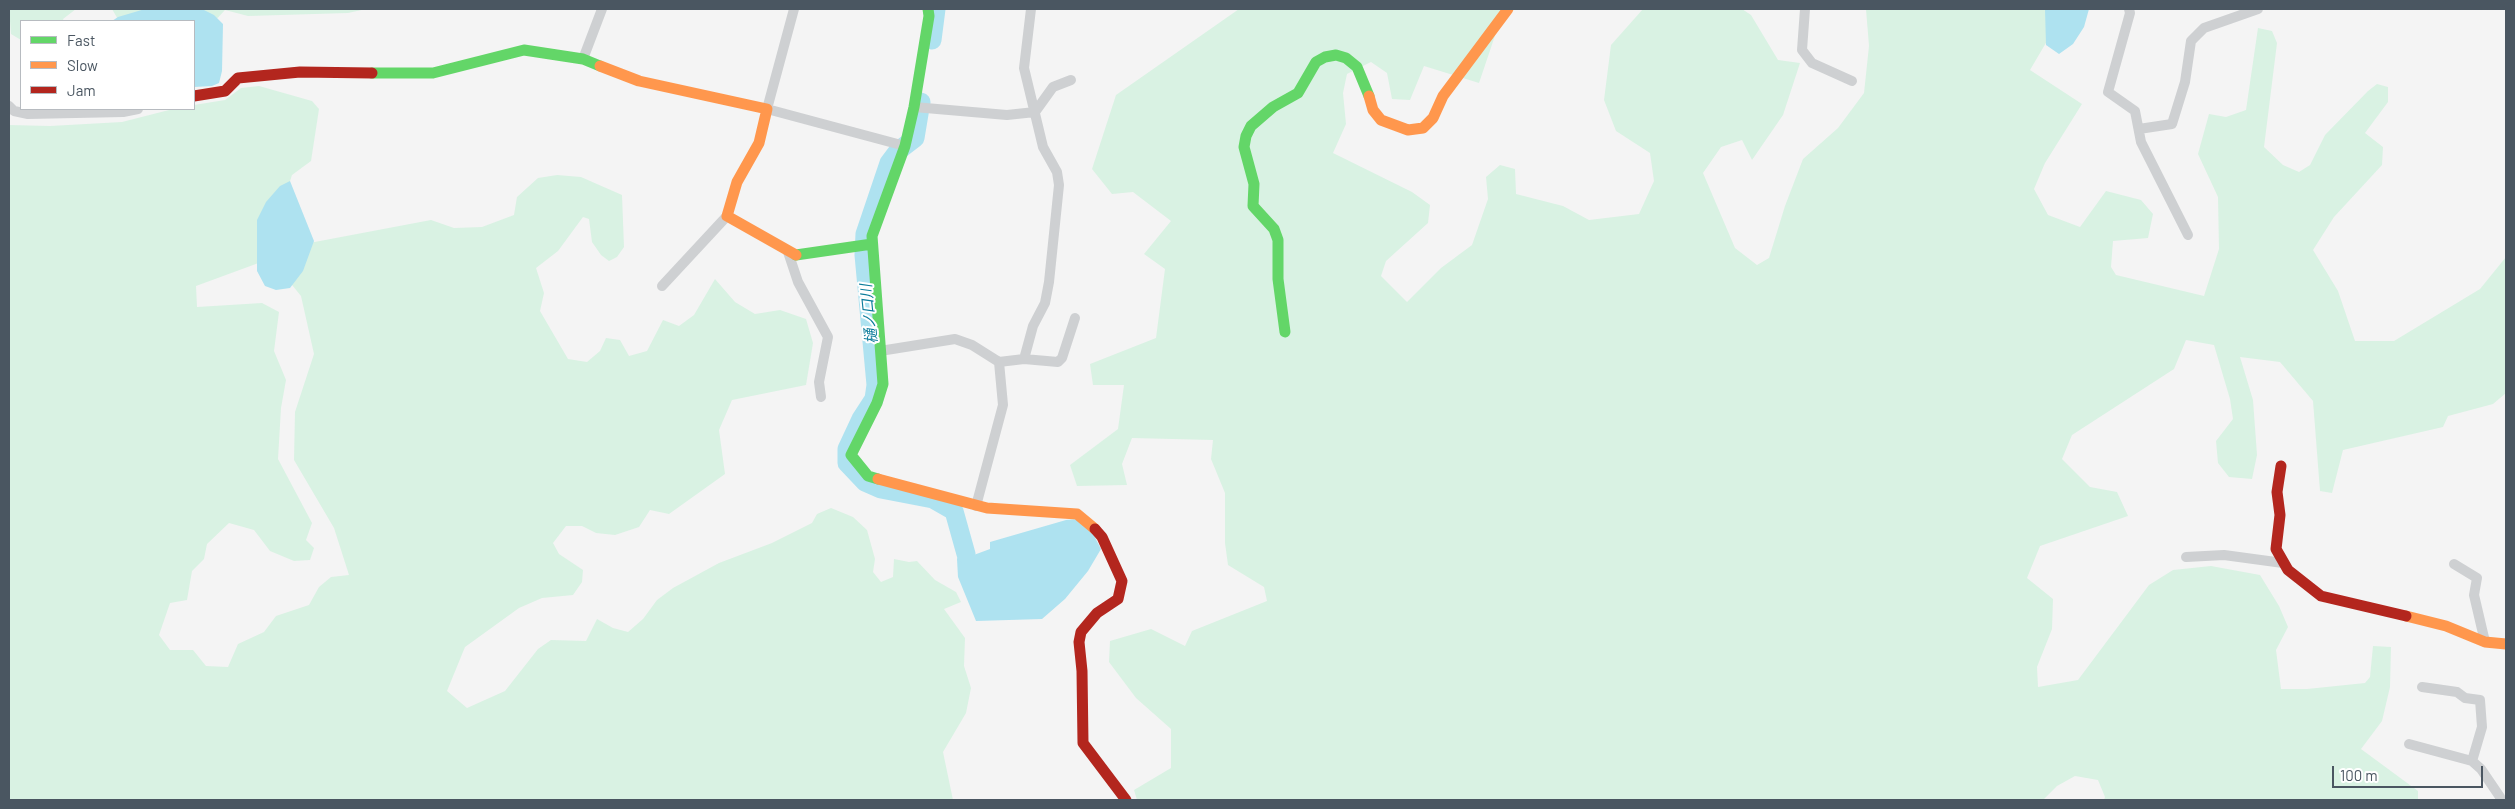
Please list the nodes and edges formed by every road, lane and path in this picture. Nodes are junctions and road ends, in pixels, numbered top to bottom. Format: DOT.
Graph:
graph roads {
  1 [pos="602,9"];
  2 [pos="794,9"];
  3 [pos="928,9"];
  4 [pos="1031,9"];
  5 [pos="1508,9"];
  6 [pos="1805,9"];
  7 [pos="2129,9"];
  8 [pos="2258,9"];
  9 [pos="583,59"];
  10 [pos="1070,80"];
  11 [pos="1852,81"];
  12 [pos="195,96"];
  13 [pos="9,106"];
  14 [pos="914,108"];
  15 [pos="767,109"];
  16 [pos="133,110"];
  17 [pos="1035,112"];
  18 [pos="2139,129"];
  19 [pos="905,146"];
  20 [pos="727,216"];
  21 [pos="2188,235"];
  22 [pos="872,244"];
  23 [pos="788,252"];
  24 [pos="662,286"];
  25 [pos="1075,318"];
  26 [pos="1285,332"];
  27 [pos="880,350"];
  28 [pos="1024,359"];
  29 [pos="999,362"];
  30 [pos="821,397"];
  31 [pos="2281,466"];
  32 [pos="976,506"];
  33 [pos="2186,557"];
  34 [pos="2283,562"];
  35 [pos="2454,564"];
  36 [pos="2485,642"];
  37 [pos="2506,644"];
  38 [pos="2422,687"];
  39 [pos="2409,744"];
  40 [pos="2472,761"];
  41 [pos="1126,800"];
  42 [pos="2500,800"];
  1 -- 9 [label="street"];
  2 -- 15 [label="street"];
  3 -- 14 [label="street"];
  4 -- 17 [label="street"];
  5 -- 26 [label="street"];
  6 -- 11 [label="street"];
  7 -- 18 [label="street"];
  8 -- 18 [label="street"];
  9 -- 12 [label="street"];
  9 -- 15 [label="street"];
  10 -- 17 [label="street"];
  13 -- 16 [label="street"];
  14 -- 17 [label="street"];
  14 -- 19 [label="street"];
  15 -- 19 [label="street"];
  15 -- 20 [label="street"];
  17 -- 28 [label="street"];
  18 -- 21 [label="street"];
  19 -- 22 [label="street"];
  20 -- 23 [label="street"];
  20 -- 24 [label="street"];
  22 -- 23 [label="street"];
  22 -- 27 [label="street"];
  23 -- 30 [label="street"];
  25 -- 28 [label="street"];
  27 -- 29 [label="street"];
  27 -- 32 [label="street"];
  28 -- 29 [label="street"];
  29 -- 32 [label="street"];
  31 -- 34 [label="street"];
  32 -- 41 [label="street"];
  33 -- 34 [label="street"];
  34 -- 36 [label="street"];
  35 -- 36 [label="street"];
  36 -- 37 [label="street"];
  38 -- 40 [label="street"];
  39 -- 40 [label="street"];
  40 -- 42 [label="street"];
}
